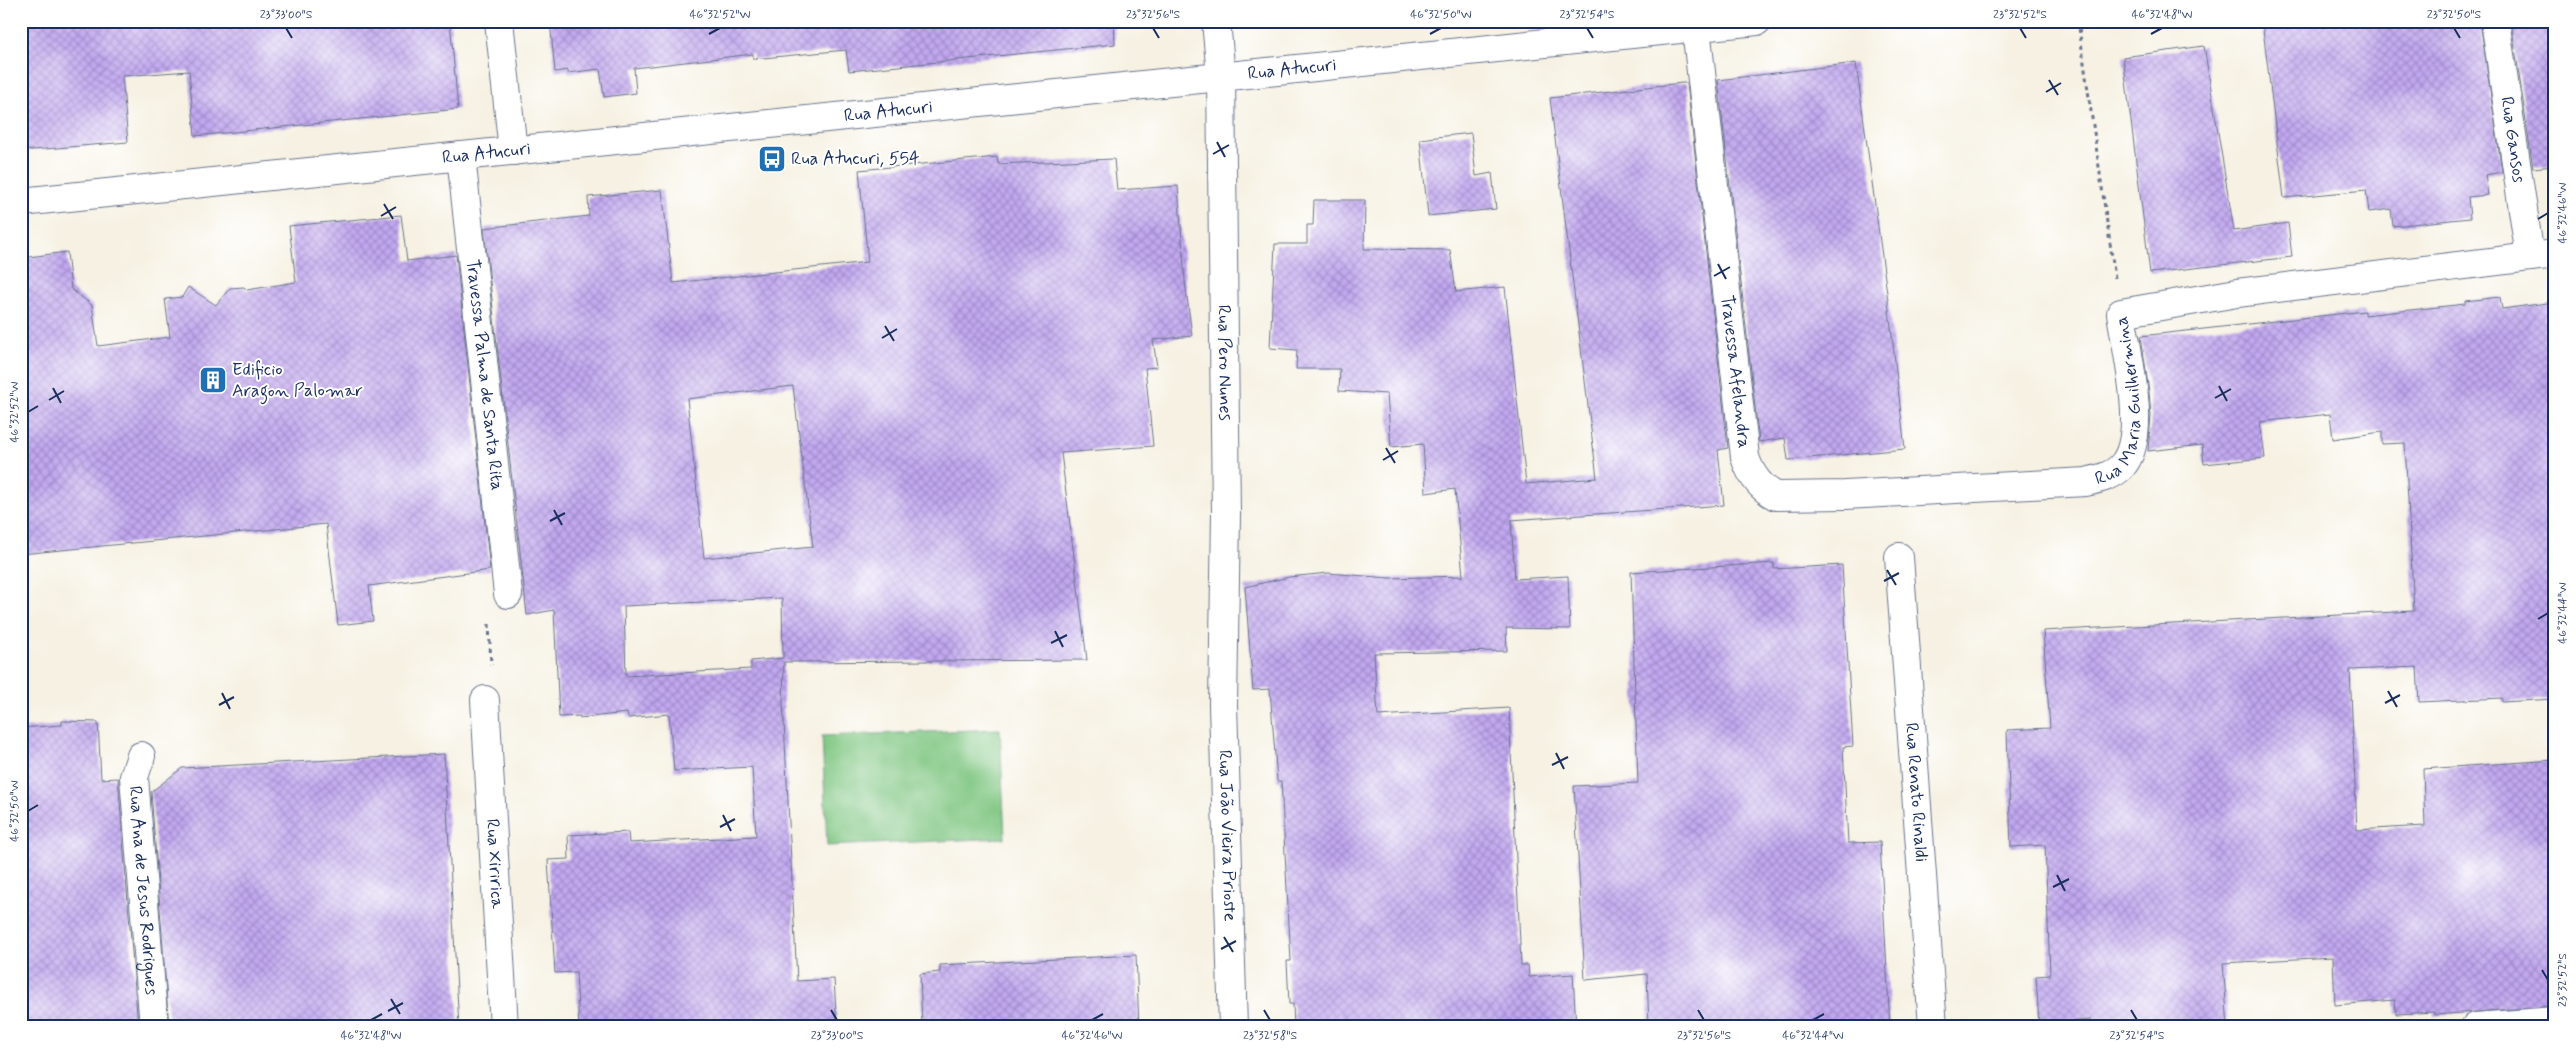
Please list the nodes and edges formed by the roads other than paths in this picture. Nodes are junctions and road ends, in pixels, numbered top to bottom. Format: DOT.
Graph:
graph roads {
  1 [pos="499,21"];
  2 [pos="1216,21"];
  3 [pos="1757,21"];
  4 [pos="2495,21"];
  5 [pos="1696,28"];
  6 [pos="1566,31"];
  7 [pos="1221,76"];
  8 [pos="513,151"];
  9 [pos="461,156"];
  10 [pos="21,202"];
  11 [pos="2542,256"];
  12 [pos="1776,496"];
  13 [pos="1899,558"];
  14 [pos="508,594"];
  15 [pos="485,700"];
  16 [pos="1223,704"];
  17 [pos="141,756"];
  18 [pos="2555,1021"];
  19 [pos="154,1027"];
  20 [pos="504,1027"];
  21 [pos="1233,1027"];
  22 [pos="1933,1027"];
  23 [pos="2475,1027"];
  1 -- 8 [label="street"];
  2 -- 7 [label="street, Rua Pero Nunes"];
  3 -- 5 [label="street, Rua Atucuri"];
  4 -- 11 [label="street, Rua Gansos"];
  5 -- 6 [label="street, Rua Atucuri"];
  5 -- 12 [label="street, Travessa Afelandra"];
  6 -- 7 [label="street, Rua Atucuri"];
  7 -- 8 [label="street, Rua Atucuri"];
  7 -- 16 [label="street, Rua Pero Nunes"];
  8 -- 9 [label="street, Rua Atucuri"];
  9 -- 10 [label="street, Rua Atucuri"];
  9 -- 14 [label="street, Travessa Palma de Santa Rita"];
  11 -- 12 [label="street, Rua Maria Guilhermina"];
  13 -- 22 [label="street, Rua Renato Rinaldi"];
  15 -- 20 [label="street, Rua Xiririca"];
  16 -- 21 [label="street, Rua João Vieira Prioste"];
  17 -- 19 [label="street, Rua Ana de Jesus Rodrigues"];
  18 -- 23 [label="street"];
}
